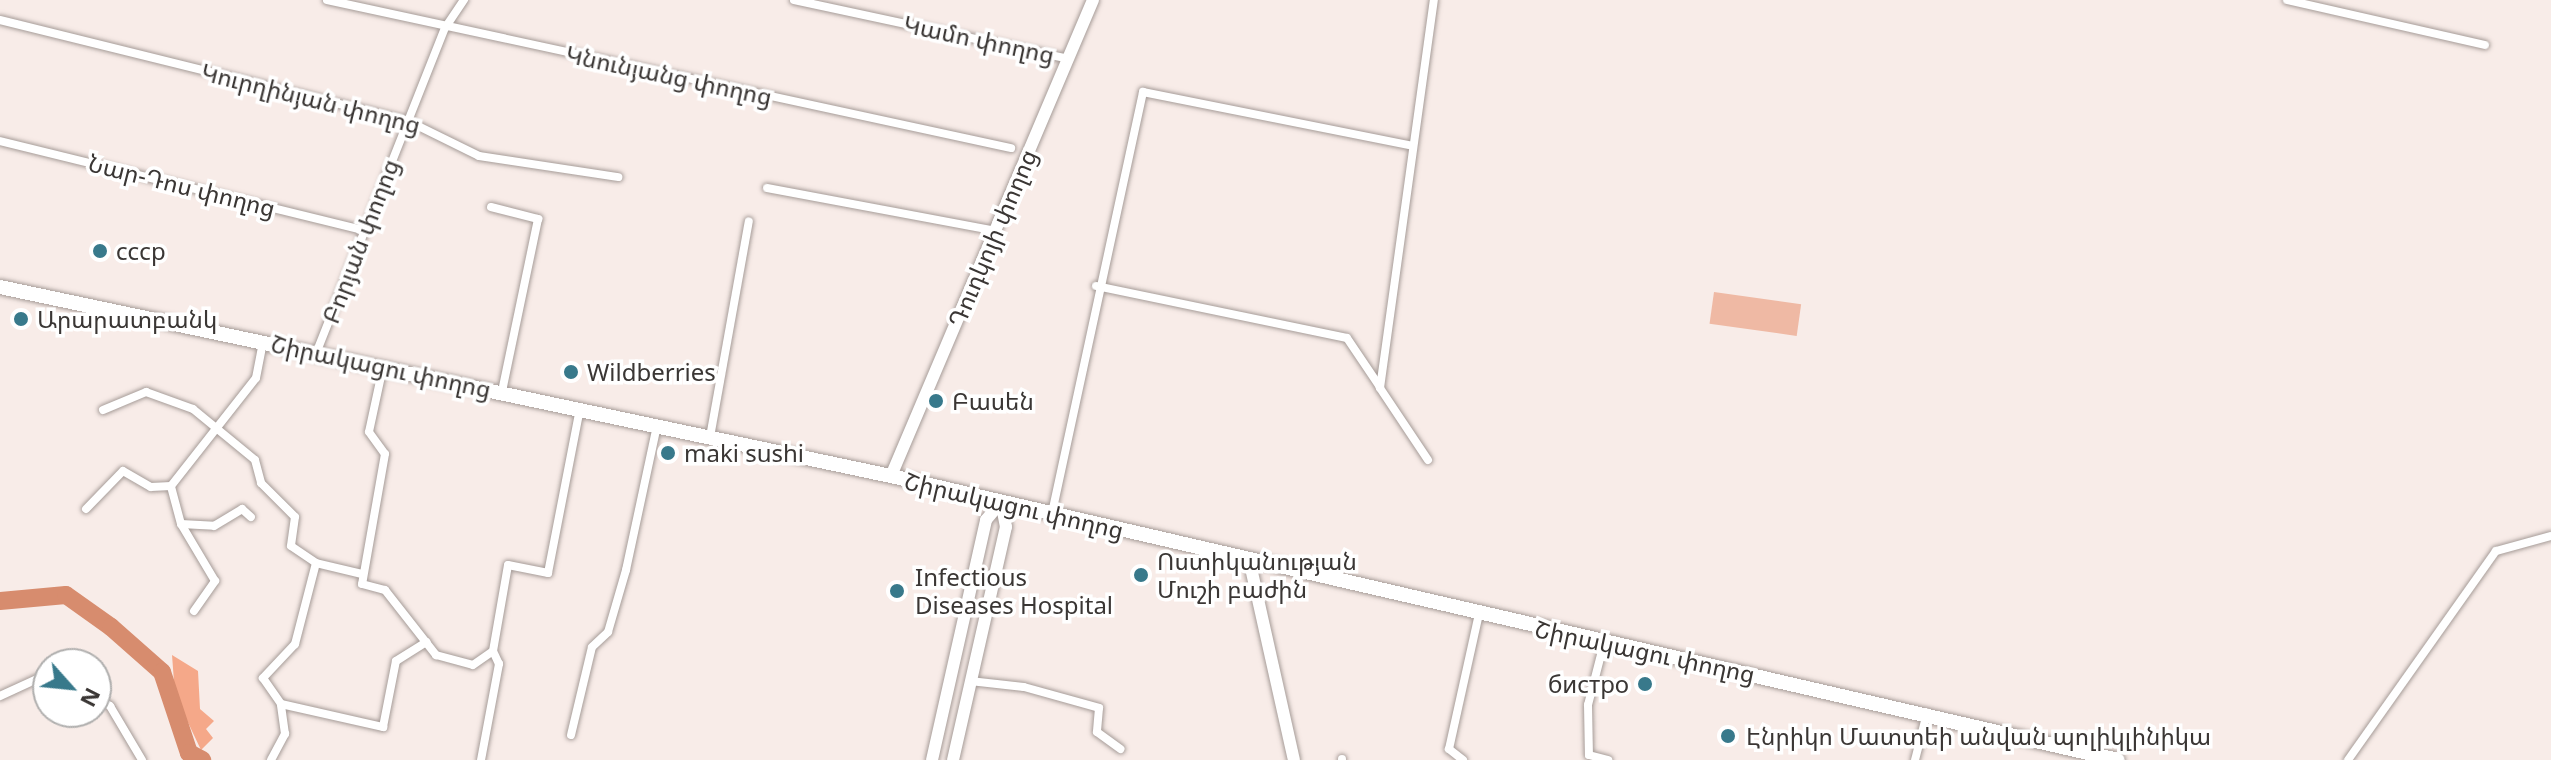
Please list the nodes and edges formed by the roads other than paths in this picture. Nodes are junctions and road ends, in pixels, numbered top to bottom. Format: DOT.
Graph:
graph roads {
  1 [pos="327,0"];
  2 [pos="464,0"];
  3 [pos="794,0"];
  4 [pos="1093,0"];
  5 [pos="1434,0"];
  6 [pos="2287,0"];
  7 [pos="0,20"];
  8 [pos="445,28"];
  9 [pos="2485,45"];
  10 [pos="1069,59"];
  11 [pos="408,121"];
  12 [pos="0,141"];
  13 [pos="1413,146"];
  14 [pos="1011,148"];
  15 [pos="618,177"];
  16 [pos="767,188"];
  17 [pos="491,207"];
  18 [pos="749,221"];
  19 [pos="363,230"];
  20 [pos="996,231"];
  21 [pos="1096,286"];
  22 [pos="0,287"];
  23 [pos="263,340"];
  24 [pos="317,351"];
  25 [pos="383,366"];
  26 [pos="1380,388"];
  27 [pos="502,391"];
  28 [pos="580,409"];
  29 [pos="103,410"];
  30 [pos="657,425"];
  31 [pos="217,430"];
  32 [pos="710,437"];
  33 [pos="1428,460"];
  34 [pos="891,476"];
  35 [pos="171,486"];
  36 [pos="1001,502"];
  37 [pos="86,509"];
  38 [pos="1052,513"];
  39 [pos="251,517"];
  40 [pos="181,524"];
  41 [pos="2551,536"];
  42 [pos="1249,559"];
  43 [pos="316,563"];
  44 [pos="362,574"];
  45 [pos="194,611"];
  46 [pos="1479,614"];
  47 [pos="958,638"];
  48 [pos="427,642"];
  49 [pos="978,642"];
  50 [pos="1604,643"];
  51 [pos="493,651"];
  52 [pos="32,681"];
  53 [pos="970,681"];
  54 [pos="0,696"];
  55 [pos="281,704"];
  56 [pos="112,712"];
  57 [pos="1927,713"];
  58 [pos="571,735"];
  59 [pos="1120,749"];
  60 [pos="2109,759"];
  61 [pos="142,760"];
  62 [pos="271,760"];
  63 [pos="481,760"];
  64 [pos="932,760"];
  65 [pos="953,760"];
  66 [pos="1294,760"];
  67 [pos="1463,760"];
  68 [pos="1608,760"];
  69 [pos="1915,760"];
  70 [pos="2348,760"];
  1 -- 8 [label="street, Կնունյանց փողոց"];
  2 -- 8 [label="street, Բորյան փողոց"];
  3 -- 10 [label="street, Կամո փողոց"];
  4 -- 10 [label="street, Դուդկոյի փողոց"];
  5 -- 13 [label="street"];
  6 -- 9 [label="street"];
  7 -- 11 [label="street, Կուրղինյան փողոց"];
  8 -- 11 [label="street, Բորյան փողոց"];
  8 -- 14 [label="street, Կնունյանց փողոց"];
  10 -- 20 [label="street, Դուդկոյի փողոց"];
  11 -- 15 [label="street, Կուրղինյան փողոց"];
  11 -- 19 [label="street, Բորյան փողոց"];
  12 -- 19 [label="street, Նար-Դոս փողոց"];
  13 -- 21 [label="street"];
  13 -- 26 [label="street"];
  16 -- 20 [label="street"];
  17 -- 27 [label="street"];
  18 -- 32 [label="street"];
  19 -- 24 [label="street, Բորյան փողոց"];
  20 -- 34 [label="street, Դուդկոյի փողոց"];
  21 -- 26 [label="street"];
  21 -- 38 [label="street"];
  22 -- 23 [label="main road, Շիրակացու փողոց"];
  23 -- 24 [label="main road, Շիրակացու փողոց"];
  23 -- 31 [label="street"];
  24 -- 25 [label="main road, Շիրակացու փողոց"];
  25 -- 27 [label="main road, Շիրակացու փողոց"];
  25 -- 44 [label="street"];
  26 -- 33 [label="street"];
  27 -- 28 [label="main road, Շիրակացու փողոց"];
  28 -- 30 [label="main road, Շիրակացու փողոց"];
  28 -- 51 [label="street"];
  29 -- 31 [label="street"];
  30 -- 32 [label="main road, Շիրակացու փողոց"];
  30 -- 58 [label="street"];
  31 -- 35 [label="street"];
  31 -- 43 [label="street"];
  32 -- 34 [label="main road, Շիրակացու փողոց"];
  34 -- 36 [label="main road, Շիրակացու փողոց"];
  35 -- 37 [label="street"];
  35 -- 40 [label="street"];
  36 -- 38 [label="main road, Շիրակացու փողոց"];
  36 -- 47 [label="street"];
  36 -- 49 [label="street"];
  38 -- 42 [label="main road, Շիրակացու փողոց"];
  39 -- 40 [label="street"];
  40 -- 45 [label="street"];
  41 -- 70 [label="street"];
  42 -- 46 [label="main road, Շիրակացու փողոց"];
  42 -- 66 [label="street"];
  43 -- 44 [label="street"];
  43 -- 55 [label="street"];
  44 -- 48 [label="street"];
  46 -- 50 [label="main road, Շիրակացու փողոց"];
  46 -- 67 [label="street"];
  47 -- 49 [label="street"];
  47 -- 64 [label="street"];
  48 -- 51 [label="street"];
  48 -- 55 [label="street"];
  49 -- 53 [label="street"];
  50 -- 57 [label="main road, Շիրակացու փողոց"];
  50 -- 68 [label="street"];
  51 -- 63 [label="street"];
  52 -- 54 [label="street"];
  53 -- 59 [label="street"];
  53 -- 65 [label="street"];
  55 -- 62 [label="street"];
  56 -- 61 [label="street"];
  57 -- 60 [label="main road, Շիրակացու փողոց"];
  57 -- 69 [label="street"];
}
